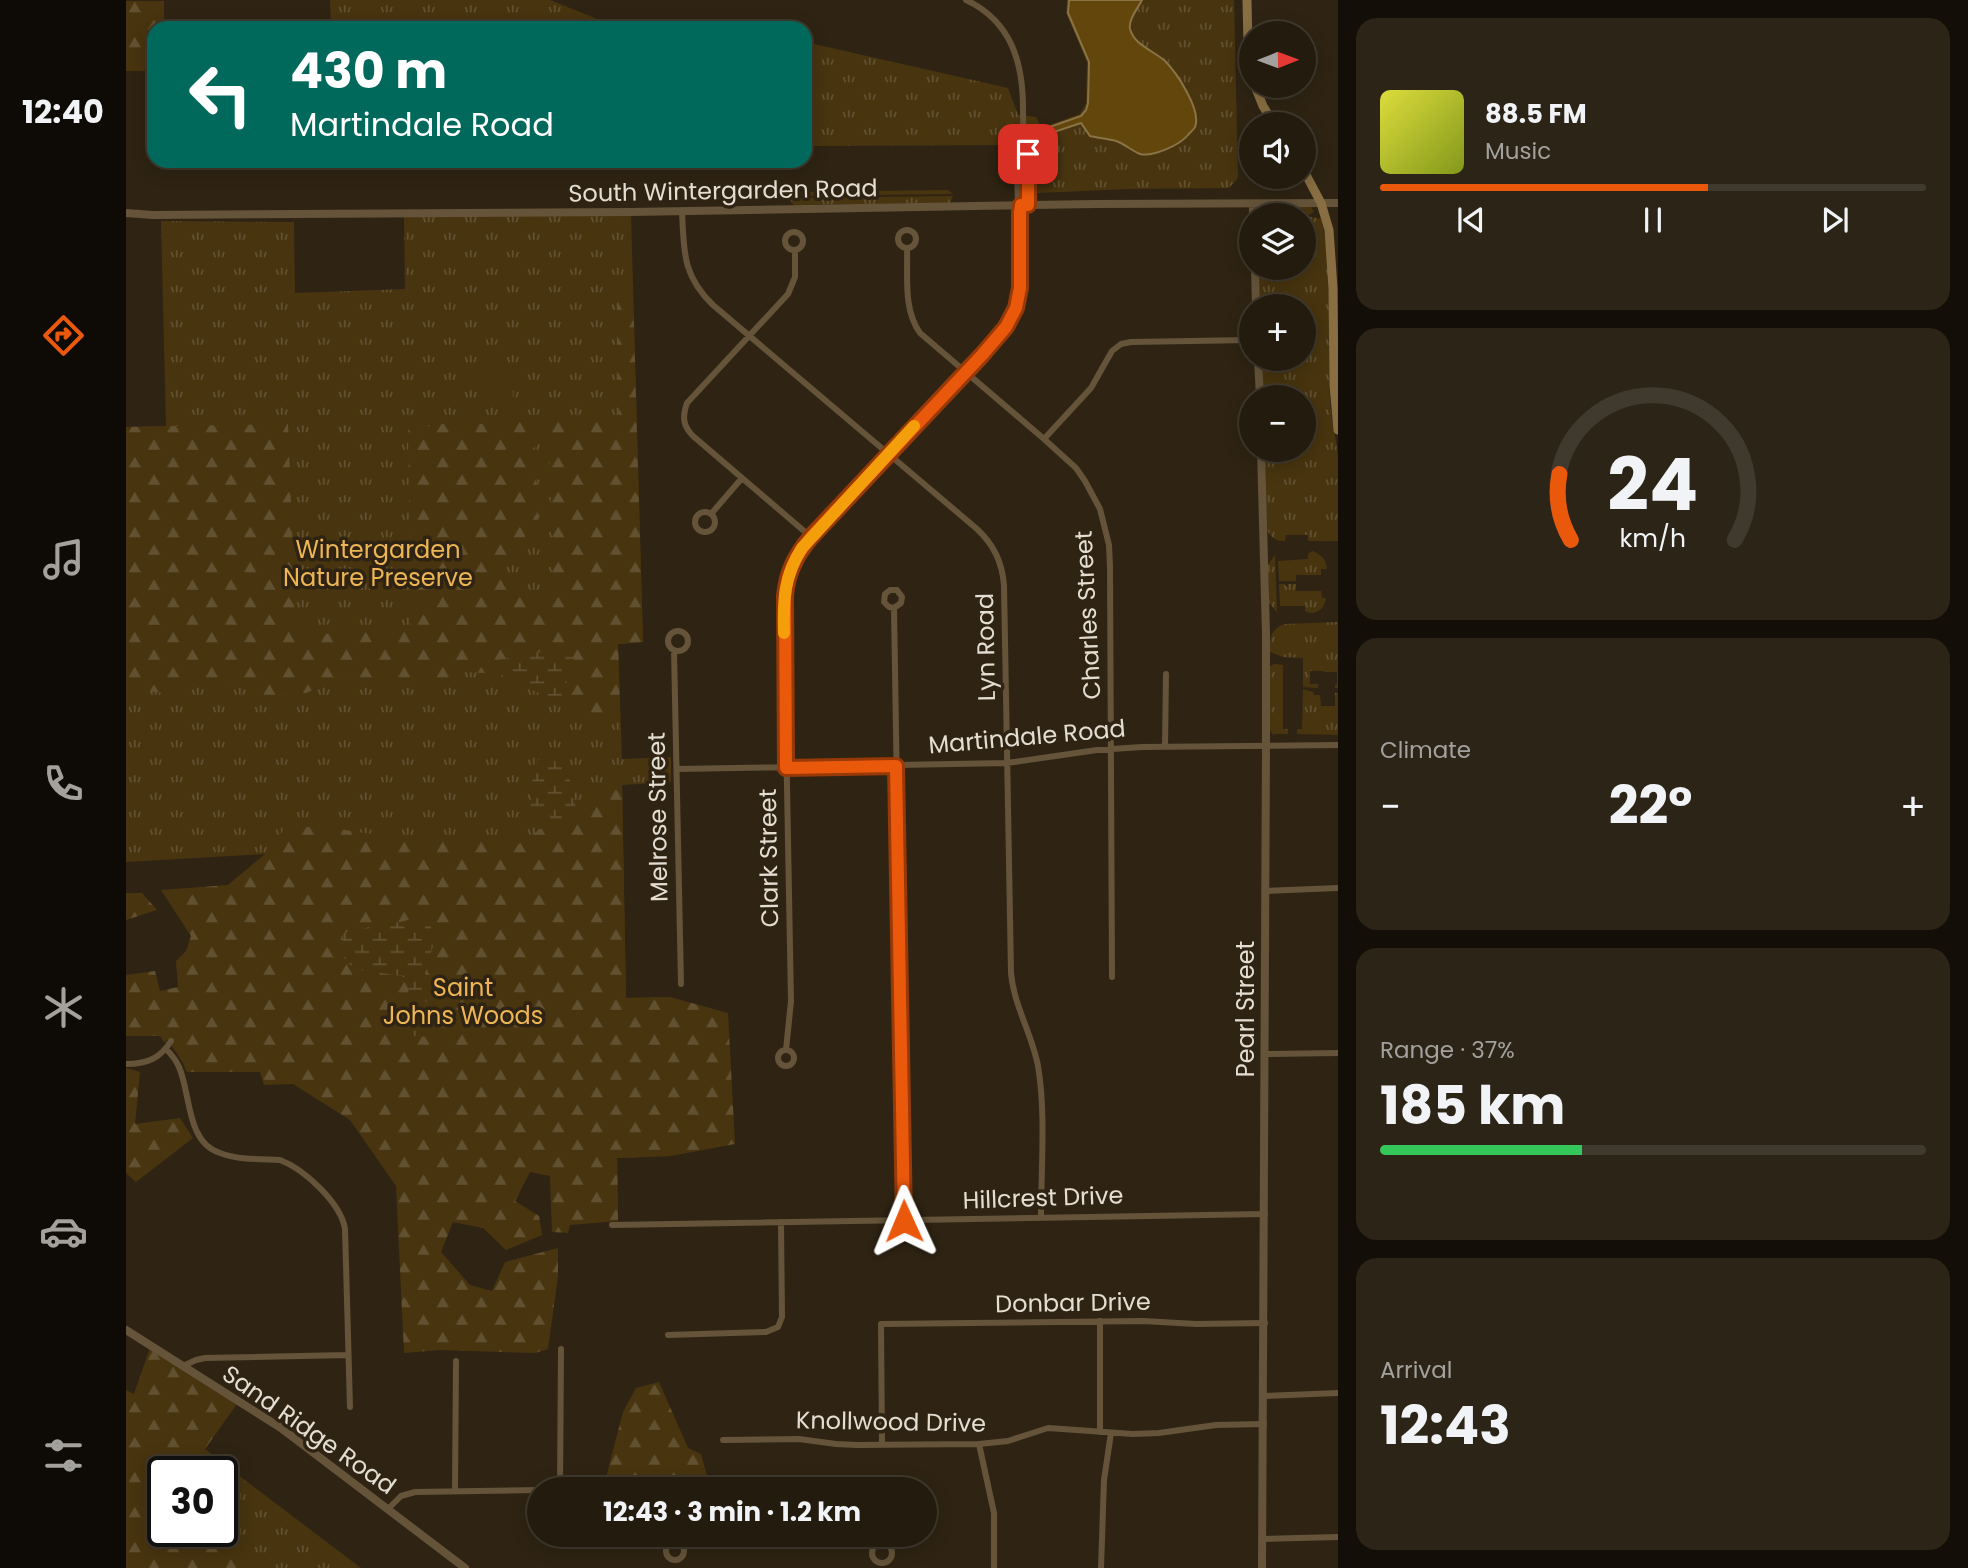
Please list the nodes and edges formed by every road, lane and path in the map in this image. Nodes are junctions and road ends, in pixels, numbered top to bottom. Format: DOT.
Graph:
graph roads {
  1 [pos="966,0"];
  2 [pos="1247,0"];
  3 [pos="980,3"];
  4 [pos="1248,21"];
  5 [pos="1314,189"];
  6 [pos="1316,203"];
  7 [pos="1321,203"];
  8 [pos="1338,203"];
  9 [pos="1239,204"];
  10 [pos="1022,205"];
  11 [pos="682,211"];
  12 [pos="126,213"];
  13 [pos="907,249"];
  14 [pos="795,250"];
  15 [pos="750,337"];
  16 [pos="1239,340"];
  17 [pos="965,373"];
  18 [pos="1338,430"];
  19 [pos="1044,439"];
  20 [pos="889,453"];
  21 [pos="1261,462"];
  22 [pos="742,478"];
  23 [pos="712,514"];
  24 [pos="811,537"];
  25 [pos="894,608"];
  26 [pos="674,650"];
  27 [pos="1166,674"];
  28 [pos="1266,745"];
  29 [pos="1338,745"];
  30 [pos="1166,747"];
  31 [pos="1112,750"];
  32 [pos="1006,764"];
  33 [pos="896,766"];
  34 [pos="786,768"];
  35 [pos="677,769"];
  36 [pos="1338,888"];
  37 [pos="1266,891"];
  38 [pos="1112,976"];
  39 [pos="681,984"];
  40 [pos="172,1041"];
  41 [pos="166,1049"];
  42 [pos="786,1050"];
  43 [pos="1338,1053"];
  44 [pos="1265,1054"];
  45 [pos="126,1064"];
  46 [pos="1265,1214"];
  47 [pos="1041,1217"];
  48 [pos="904,1221"];
  49 [pos="781,1222"];
  50 [pos="612,1225"];
  51 [pos="1100,1321"];
  52 [pos="1265,1323"];
  53 [pos="126,1330"];
  54 [pos="668,1335"];
  55 [pos="561,1349"];
  56 [pos="348,1355"];
  57 [pos="456,1361"];
  58 [pos="183,1366"];
  59 [pos="1338,1393"];
  60 [pos="1264,1396"];
  61 [pos="350,1407"];
  62 [pos="1264,1424"];
  63 [pos="1100,1432"];
  64 [pos="1111,1433"];
  65 [pos="723,1440"];
  66 [pos="882,1444"];
  67 [pos="979,1444"];
  68 [pos="560,1477"];
  69 [pos="527,1490"];
  70 [pos="455,1491"];
  71 [pos="388,1509"];
  72 [pos="1338,1537"];
  73 [pos="1262,1539"];
  74 [pos="465,1568"];
  75 [pos="994,1568"];
  76 [pos="1101,1568"];
  77 [pos="1262,1568"];
  1 -- 3 [label="street, Clark Street"];
  2 -- 4 [label="main road"];
  3 -- 10 [label="street, Clark Street"];
  5 -- 7 [label="main road"];
  6 -- 7 [label="street, South Wintergarden Road"];
  7 -- 8 [label="street, South Wintergarden Road"];
  7 -- 18 [label="main road"];
  9 -- 10 [label="street, South Wintergarden Road"];
  10 -- 11 [label="street, South Wintergarden Road"];
  10 -- 17 [label="street, Clark Street"];
  11 -- 12 [label="street, South Wintergarden Road"];
  11 -- 15 [label="street, Lyn Road"];
  13 -- 17 [label="street, Charles Street"];
  14 -- 15 [label="street"];
  15 -- 20 [label="street, Lyn Road"];
  15 -- 22 [label="street"];
  16 -- 19 [label="street"];
  17 -- 19 [label="street, Charles Street"];
  17 -- 20 [label="street, Clark Street"];
  19 -- 31 [label="street, Charles Street"];
  20 -- 24 [label="street, Clark Street"];
  20 -- 32 [label="street, Lyn Road"];
  21 -- 28 [label="street, Pearl Street"];
  22 -- 23 [label="street"];
  22 -- 24 [label="street"];
  24 -- 34 [label="street, Clark Street"];
  25 -- 33 [label="street"];
  26 -- 35 [label="street, Melrose Street"];
  27 -- 30 [label="street"];
  28 -- 29 [label="street, Martindale Road"];
  28 -- 30 [label="street, Martindale Road"];
  28 -- 37 [label="street, Pearl Street"];
  30 -- 31 [label="street, Martindale Road"];
  31 -- 32 [label="street, Martindale Road"];
  31 -- 38 [label="street, Charles Street"];
  32 -- 33 [label="street, Martindale Road"];
  32 -- 47 [label="street, Lyn Road"];
  33 -- 34 [label="street, Martindale Road"];
  33 -- 48 [label="street"];
  34 -- 35 [label="street, Martindale Road"];
  34 -- 42 [label="street, Clark Street"];
  35 -- 39 [label="street, Melrose Street"];
  36 -- 37 [label="street"];
  37 -- 44 [label="street, Pearl Street"];
  40 -- 41 [label="street"];
  41 -- 45 [label="street"];
  41 -- 56 [label="street"];
  43 -- 44 [label="street"];
  44 -- 46 [label="street, Pearl Street"];
  46 -- 47 [label="street, Hillcrest Drive"];
  46 -- 52 [label="street, Pearl Street"];
  47 -- 48 [label="street, Hillcrest Drive"];
  48 -- 49 [label="street, Hillcrest Drive"];
  49 -- 50 [label="street, Hillcrest Drive"];
  49 -- 54 [label="street"];
  51 -- 52 [label="street, Donbar Drive"];
  51 -- 63 [label="street"];
  51 -- 66 [label="street, Donbar Drive"];
  52 -- 60 [label="street, Pearl Street"];
  53 -- 58 [label="street, Sand Ridge Road"];
  55 -- 68 [label="street"];
  56 -- 58 [label="street"];
  56 -- 61 [label="street"];
  57 -- 70 [label="street"];
  58 -- 71 [label="street, Sand Ridge Road"];
  59 -- 60 [label="street"];
  60 -- 62 [label="street, Pearl Street"];
  62 -- 64 [label="street, Knollwood Drive"];
  62 -- 73 [label="street, Pearl Street"];
  63 -- 64 [label="street, Knollwood Drive"];
  63 -- 67 [label="street, Knollwood Drive"];
  64 -- 76 [label="street"];
  65 -- 66 [label="street, Knollwood Drive"];
  66 -- 67 [label="street, Knollwood Drive"];
  67 -- 75 [label="street"];
  69 -- 70 [label="street"];
  70 -- 71 [label="street"];
  71 -- 74 [label="street, Sand Ridge Road"];
  72 -- 73 [label="street"];
  73 -- 77 [label="street, Pearl Street"];
}
